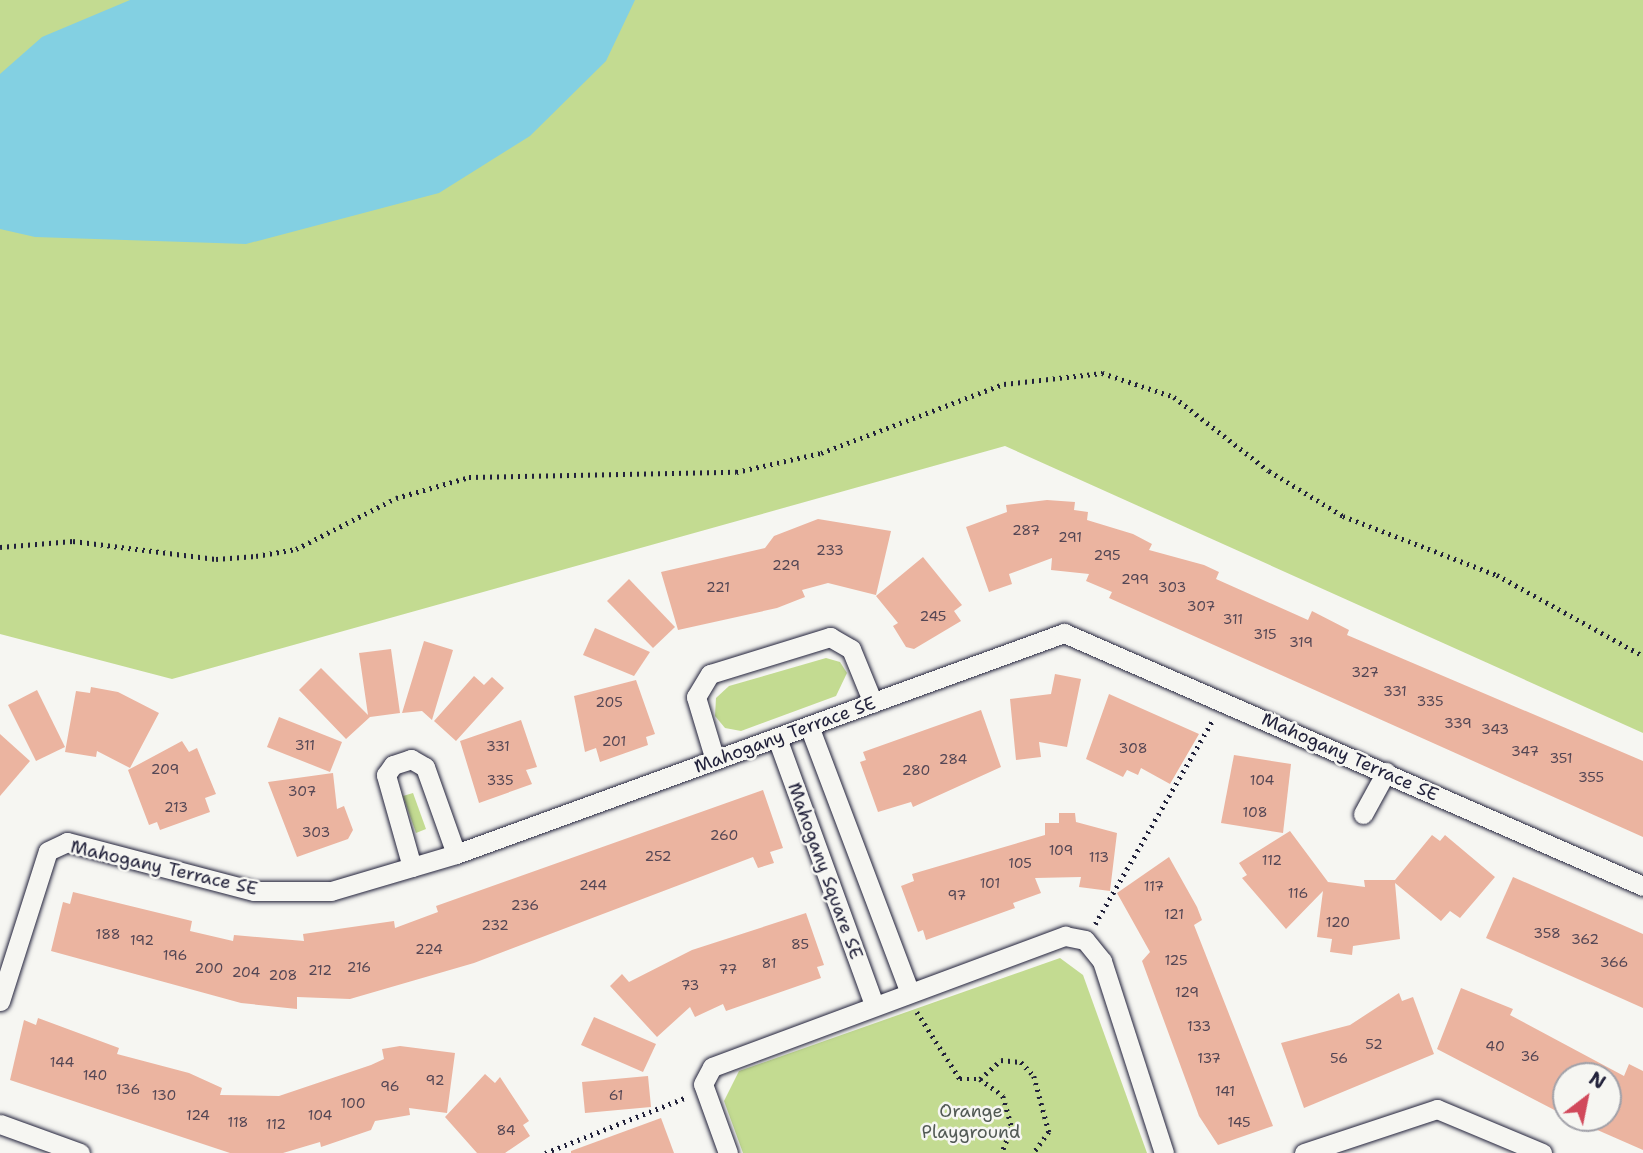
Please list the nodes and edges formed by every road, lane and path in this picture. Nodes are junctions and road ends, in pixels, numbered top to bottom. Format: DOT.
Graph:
graph roads {
  1 [pos="0,547"];
  2 [pos="1643,656"];
  3 [pos="1224,701"];
  4 [pos="873,703"];
  5 [pos="809,726"];
  6 [pos="777,738"];
  7 [pos="715,760"];
  8 [pos="1386,772"];
  9 [pos="1363,814"];
  10 [pos="456,854"];
  11 [pos="412,867"];
  12 [pos="1643,887"];
  13 [pos="1085,940"];
  14 [pos="909,991"];
  15 [pos="0,1001"];
  16 [pos="874,1004"];
  17 [pos="929,1007"];
  18 [pos="980,1079"];
  19 [pos="703,1084"];
  20 [pos="0,1124"];
  21 [pos="1004,1151"];
  22 [pos="80,1153"];
  23 [pos="545,1153"];
  24 [pos="728,1153"];
  25 [pos="1011,1153"];
  26 [pos="1034,1153"];
  27 [pos="1164,1153"];
  28 [pos="1304,1153"];
  29 [pos="1542,1153"];
  1 -- 2 [label="path"];
  3 -- 4 [label="street, Mahogany Terrace SE"];
  3 -- 8 [label="street, Mahogany Terrace SE"];
  3 -- 13 [label="path"];
  4 -- 5 [label="street, Mahogany Terrace SE"];
  4 -- 7 [label="street"];
  5 -- 6 [label="street, Mahogany Terrace SE"];
  5 -- 14 [label="street, Mahogany Square SE"];
  6 -- 7 [label="street, Mahogany Terrace SE"];
  6 -- 16 [label="street, Mahogany Square SE"];
  7 -- 10 [label="street, Mahogany Terrace SE"];
  8 -- 9 [label="street"];
  8 -- 12 [label="street, Mahogany Terrace SE"];
  10 -- 11 [label="street, Mahogany Terrace SE"];
  10 -- 11 [label="street"];
  11 -- 15 [label="street, Mahogany Terrace SE"];
  13 -- 14 [label="street"];
  13 -- 27 [label="street"];
  14 -- 16 [label="street"];
  16 -- 19 [label="street"];
  17 -- 18 [label="path"];
  18 -- 21 [label="path"];
  18 -- 26 [label="path"];
  19 -- 23 [label="path"];
  19 -- 24 [label="street"];
  20 -- 22 [label="street"];
  21 -- 25 [label="path"];
  28 -- 29 [label="street"];
}
